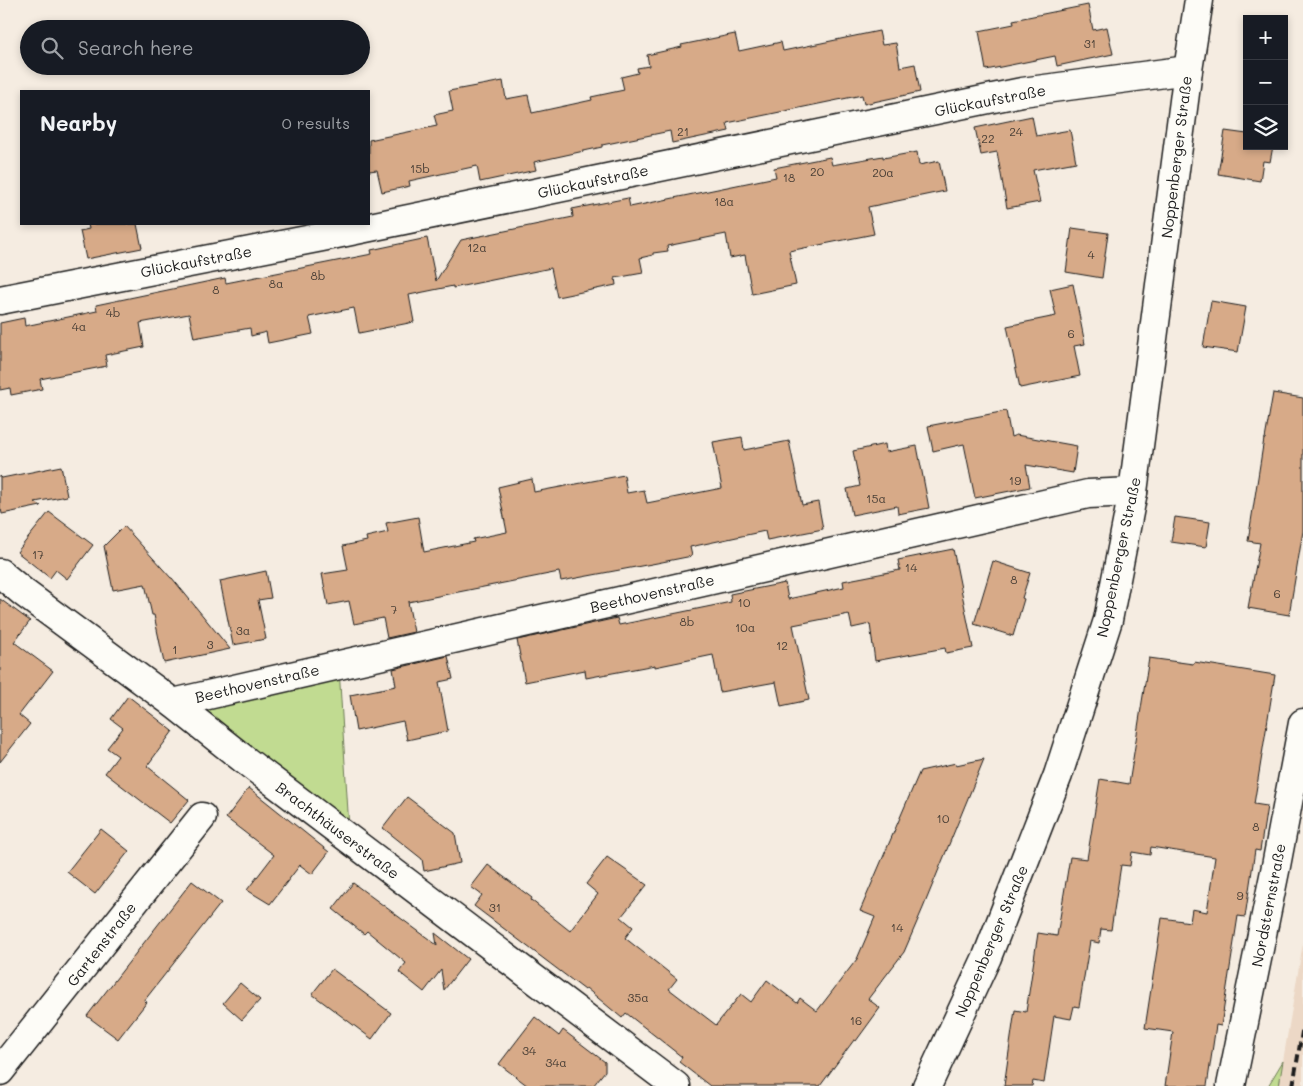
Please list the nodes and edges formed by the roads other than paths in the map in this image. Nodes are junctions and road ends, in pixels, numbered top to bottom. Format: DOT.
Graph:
graph roads {
  1 [pos="1199,0"];
  2 [pos="1188,70"];
  3 [pos="0,300"];
  4 [pos="1133,492"];
  5 [pos="0,573"];
  6 [pos="173,703"];
  7 [pos="1303,723"];
  8 [pos="202,816"];
  9 [pos="0,1071"];
  10 [pos="676,1086"];
  11 [pos="927,1086"];
  12 [pos="1231,1086"];
  1 -- 2 [label="street, Noppenberger Straße"];
  2 -- 3 [label="street, Glückaufstraße"];
  2 -- 4 [label="street, Noppenberger Straße"];
  4 -- 6 [label="street, Beethovenstraße"];
  4 -- 11 [label="street, Noppenberger Straße"];
  5 -- 6 [label="street, Brachthäuserstraße"];
  6 -- 10 [label="street, Brachthäuserstraße"];
  7 -- 12 [label="street, Nordsternstraße"];
  8 -- 9 [label="street, Gartenstraße"];
}
